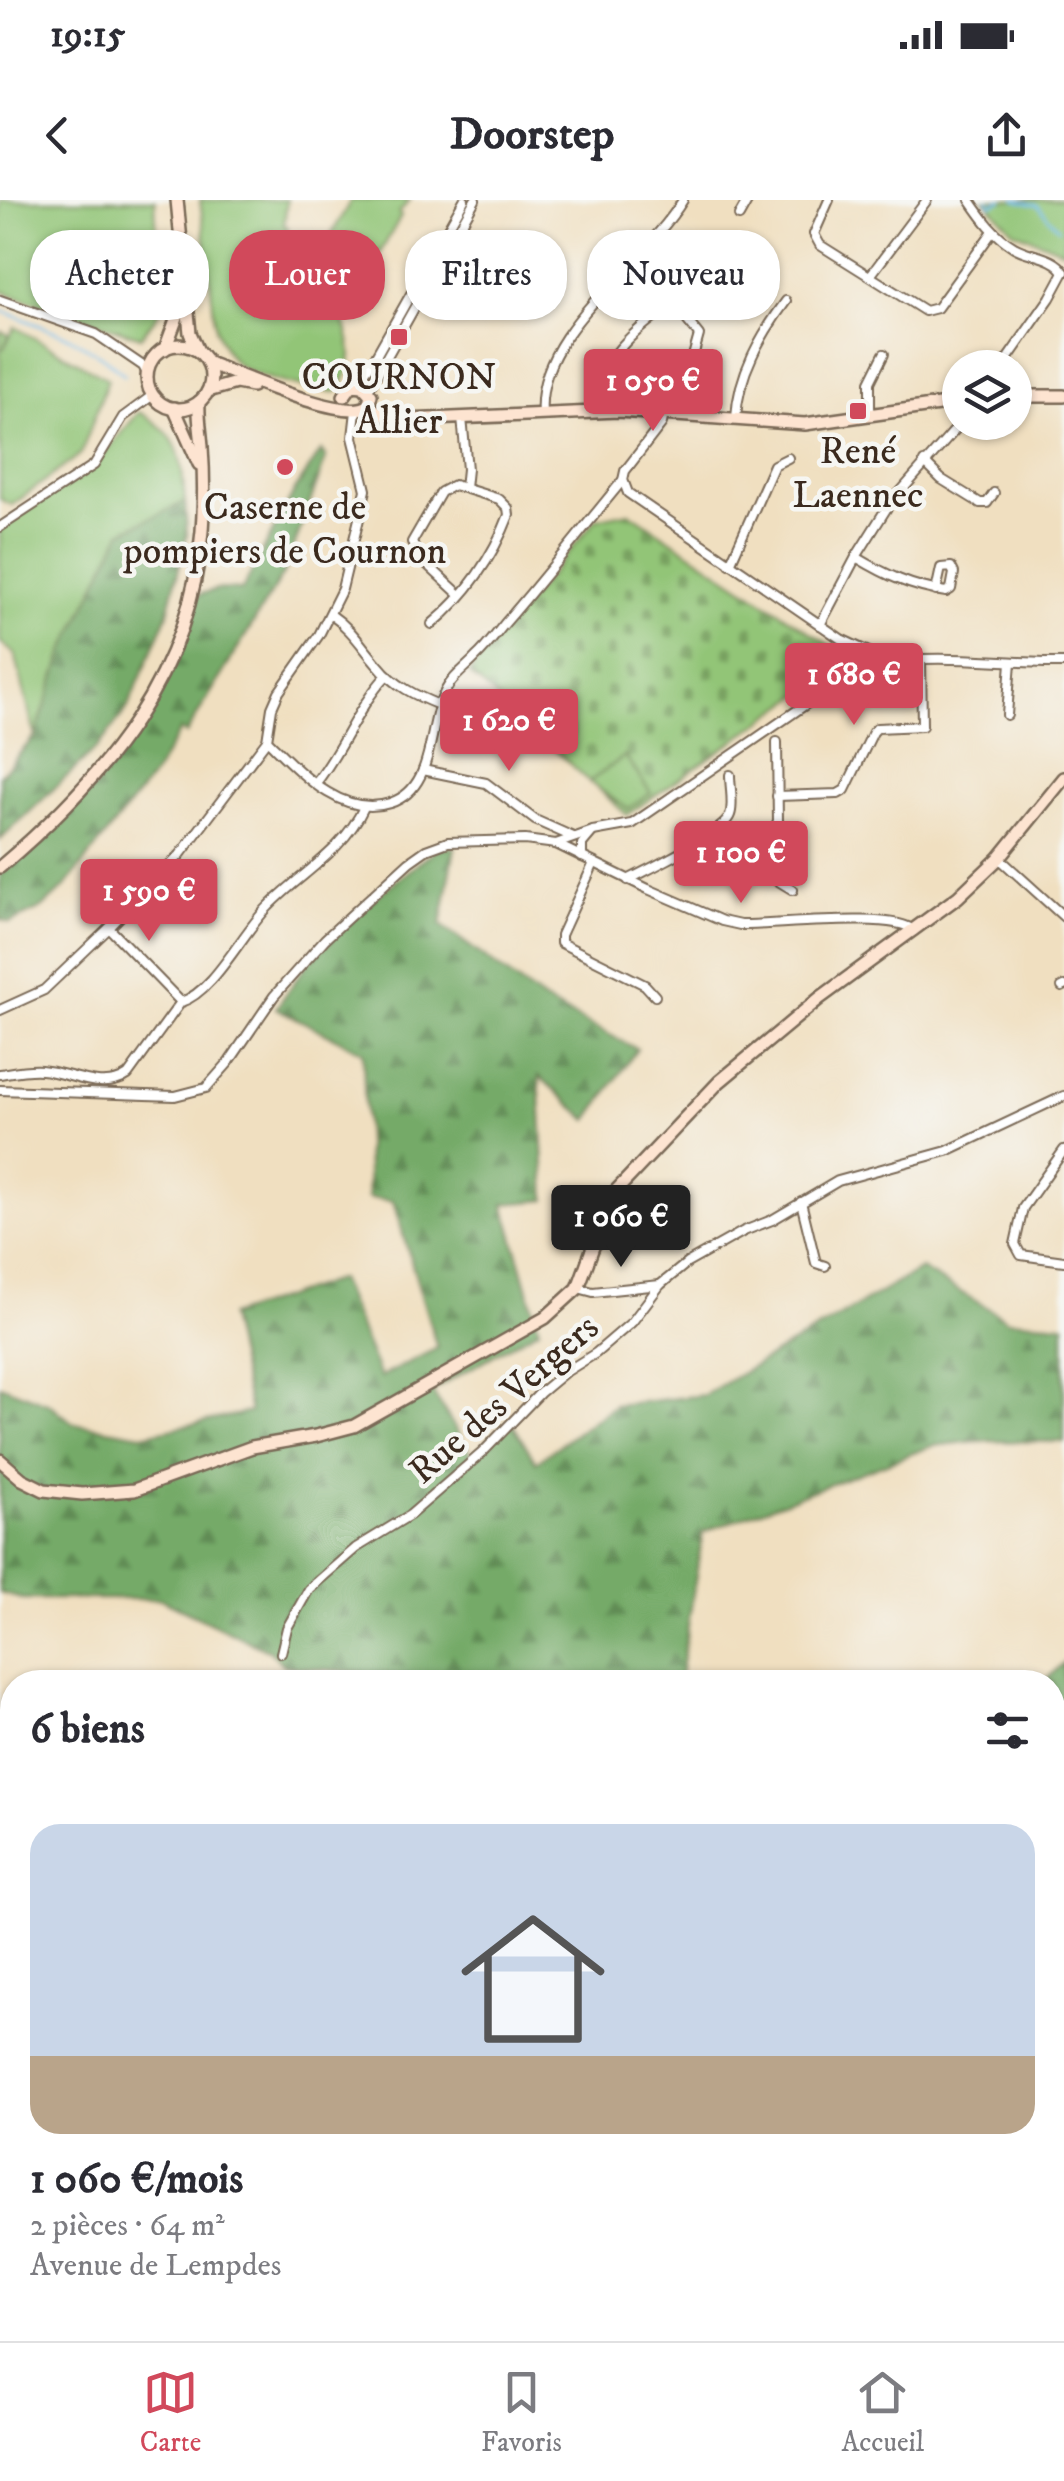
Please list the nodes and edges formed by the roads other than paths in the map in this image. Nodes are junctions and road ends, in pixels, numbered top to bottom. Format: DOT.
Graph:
graph roads {
  1 [pos="177,200"];
  2 [pos="464,200"];
  3 [pos="475,200"];
  4 [pos="684,200"];
  5 [pos="748,200"];
  6 [pos="829,200"];
  7 [pos="927,200"];
  8 [pos="970,200"];
  9 [pos="738,216"];
  10 [pos="180,230"];
  11 [pos="992,232"];
  12 [pos="1064,272"];
  13 [pos="870,276"];
  14 [pos="0,300"];
  15 [pos="786,301"];
  16 [pos="176,320"];
  17 [pos="189,320"];
  18 [pos="646,320"];
  19 [pos="688,320"];
  20 [pos="165,349"];
  21 [pos="1014,350"];
  22 [pos="198,351"];
  23 [pos="884,354"];
  24 [pos="208,363"];
  25 [pos="148,376"];
  26 [pos="356,384"];
  27 [pos="268,388"];
  28 [pos="368,390"];
  29 [pos="208,391"];
  30 [pos="153,395"];
  31 [pos="682,395"];
  32 [pos="1032,396"];
  33 [pos="1064,396"];
  34 [pos="199,402"];
  35 [pos="354,405"];
  36 [pos="942,405"];
  37 [pos="174,408"];
  38 [pos="598,412"];
  39 [pos="542,414"];
  40 [pos="664,414"];
  41 [pos="870,416"];
  42 [pos="462,418"];
  43 [pos="736,418"];
  44 [pos="945,440"];
  45 [pos="788,458"];
  46 [pos="924,462"];
  47 [pos="201,469"];
  48 [pos="623,480"];
  49 [pos="465,488"];
  50 [pos="994,493"];
  51 [pos="0,527"];
  52 [pos="856,557"];
  53 [pos="730,564"];
  54 [pos="936,591"];
  55 [pos="460,595"];
  56 [pos="330,614"];
  57 [pos="432,624"];
  58 [pos="820,625"];
  59 [pos="841,639"];
  60 [pos="866,654"];
  61 [pos="921,660"];
  62 [pos="888,661"];
  63 [pos="1011,662"];
  64 [pos="1064,663"];
  65 [pos="870,666"];
  66 [pos="856,671"];
  67 [pos="387,675"];
  68 [pos="439,704"];
  69 [pos="1007,715"];
  70 [pos="267,740"];
  71 [pos="777,742"];
  72 [pos="423,770"];
  73 [pos="730,775"];
  74 [pos="1064,778"];
  75 [pos="316,783"];
  76 [pos="778,796"];
  77 [pos="364,807"];
  78 [pos="593,831"];
  79 [pos="573,837"];
  80 [pos="556,844"];
  81 [pos="695,844"];
  82 [pos="568,850"];
  83 [pos="582,857"];
  84 [pos="999,858"];
  85 [pos="594,863"];
  86 [pos="658,864"];
  87 [pos="0,867"];
  88 [pos="758,868"];
  89 [pos="628,880"];
  90 [pos="648,889"];
  91 [pos="793,890"];
  92 [pos="1064,917"];
  93 [pos="109,928"];
  94 [pos="914,932"];
  95 [pos="655,996"];
  96 [pos="182,1002"];
  97 [pos="0,1010"];
  98 [pos="0,1074"];
  99 [pos="0,1090"];
  100 [pos="1064,1096"];
  101 [pos="1064,1150"];
  102 [pos="801,1202"];
  103 [pos="1064,1260"];
  104 [pos="826,1266"];
  105 [pos="660,1285"];
  106 [pos="578,1288"];
  107 [pos="0,1460"];
  108 [pos="280,1652"];
  1 -- 10 [label="street"];
  2 -- 26 [label="street"];
  3 -- 28 [label="street"];
  4 -- 39 [label="street"];
  5 -- 9 [label="street"];
  6 -- 13 [label="street"];
  7 -- 13 [label="street"];
  8 -- 11 [label="street"];
  11 -- 12 [label="street"];
  11 -- 13 [label="street"];
  12 -- 21 [label="street"];
  14 -- 25 [label="street"];
  15 -- 43 [label="street"];
  16 -- 20 [label="street"];
  17 -- 22 [label="street"];
  18 -- 38 [label="street"];
  19 -- 31 [label="street"];
  20 -- 22 [label="street"];
  20 -- 25 [label="street"];
  22 -- 24 [label="street"];
  23 -- 41 [label="street"];
  24 -- 27 [label="street"];
  24 -- 29 [label="street"];
  25 -- 30 [label="street"];
  26 -- 28 [label="street"];
  26 -- 35 [label="street"];
  27 -- 29 [label="street"];
  27 -- 35 [label="street"];
  28 -- 35 [label="street"];
  29 -- 34 [label="street"];
  30 -- 37 [label="street"];
  30 -- 51 [label="street"];
  32 -- 33 [label="street"];
  34 -- 37 [label="street"];
  34 -- 47 [label="street"];
  35 -- 42 [label="street"];
  35 -- 56 [label="street"];
  36 -- 41 [label="street"];
  37 -- 47 [label="street"];
  38 -- 39 [label="street"];
  38 -- 40 [label="street"];
  39 -- 42 [label="street"];
  40 -- 43 [label="street"];
  40 -- 48 [label="street"];
  41 -- 43 [label="street"];
  42 -- 49 [label="street"];
  44 -- 46 [label="street"];
  45 -- 53 [label="street"];
  46 -- 50 [label="street"];
  46 -- 52 [label="street"];
  47 -- 87 [label="street"];
  48 -- 53 [label="street"];
  48 -- 68 [label="street"];
  49 -- 55 [label="street"];
  49 -- 55 [label="street"];
  52 -- 54 [label="street"];
  52 -- 58 [label="street"];
  53 -- 58 [label="street"];
  55 -- 57 [label="street"];
  56 -- 67 [label="street"];
  56 -- 70 [label="street"];
  58 -- 59 [label="street"];
  59 -- 60 [label="street"];
  59 -- 66 [label="street"];
  60 -- 62 [label="street"];
  60 -- 65 [label="street"];
  61 -- 62 [label="street"];
  61 -- 63 [label="street"];
  61 -- 76 [label="street"];
  62 -- 65 [label="street"];
  63 -- 64 [label="street"];
  63 -- 69 [label="street"];
  65 -- 66 [label="street"];
  66 -- 78 [label="street"];
  67 -- 68 [label="street"];
  67 -- 75 [label="street"];
  68 -- 72 [label="street"];
  70 -- 75 [label="street"];
  70 -- 93 [label="street"];
  71 -- 76 [label="street"];
  72 -- 77 [label="street"];
  72 -- 79 [label="street"];
  73 -- 81 [label="street"];
  74 -- 84 [label="street"];
  75 -- 77 [label="street"];
  76 -- 88 [label="street"];
  77 -- 96 [label="street"];
  78 -- 79 [label="street"];
  78 -- 83 [label="street"];
  79 -- 80 [label="street"];
  79 -- 82 [label="street"];
  80 -- 82 [label="street"];
  80 -- 99 [label="street"];
  81 -- 86 [label="street"];
  81 -- 88 [label="street"];
  82 -- 83 [label="street"];
  83 -- 85 [label="street"];
  84 -- 92 [label="street"];
  84 -- 94 [label="street"];
  85 -- 89 [label="street"];
  85 -- 95 [label="street"];
  86 -- 89 [label="street"];
  86 -- 90 [label="street"];
  88 -- 91 [label="street"];
  89 -- 90 [label="street"];
  90 -- 94 [label="street"];
  93 -- 96 [label="street"];
  93 -- 97 [label="street"];
  94 -- 106 [label="street"];
  96 -- 98 [label="street"];
  100 -- 102 [label="street, Rue des Vergers"];
  101 -- 103 [label="street"];
  102 -- 104 [label="street"];
  102 -- 105 [label="street, Rue des Vergers"];
  105 -- 106 [label="street"];
  105 -- 108 [label="street, Rue des Vergers"];
  106 -- 107 [label="street"];
}
